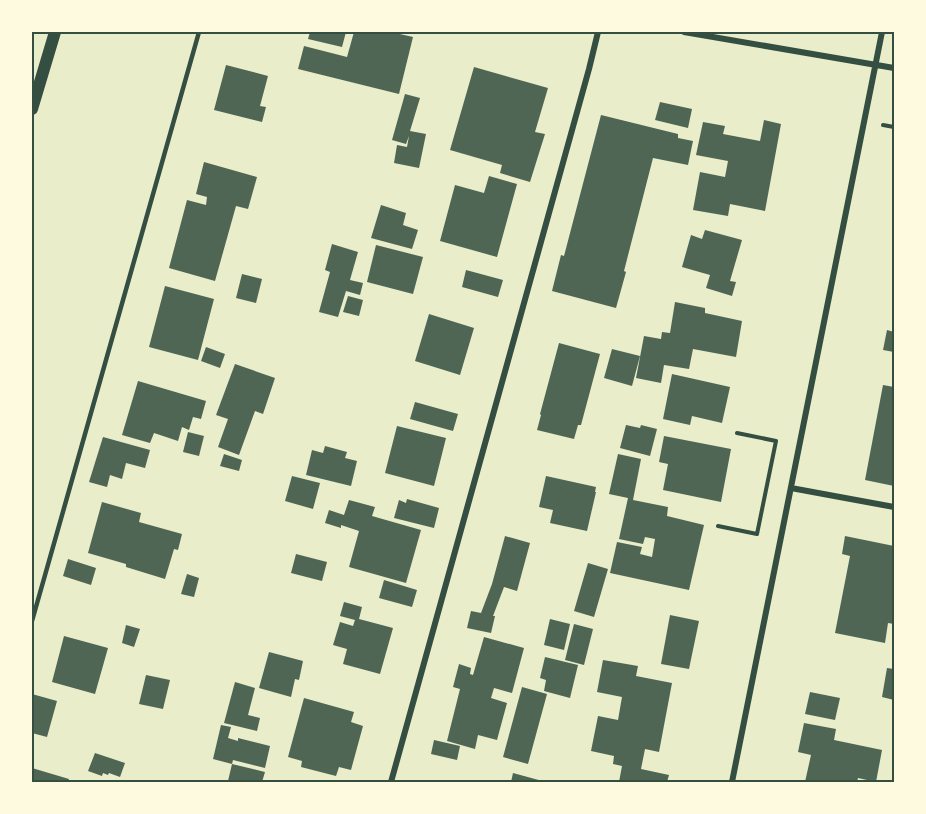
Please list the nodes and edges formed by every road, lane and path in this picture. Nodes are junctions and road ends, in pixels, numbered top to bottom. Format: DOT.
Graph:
graph roads {
  1 [pos="55,32"];
  2 [pos="199,32"];
  3 [pos="597,32"];
  4 [pos="684,32"];
  5 [pos="882,32"];
  6 [pos="875,65"];
  7 [pos="894,68"];
  8 [pos="32,109"];
  9 [pos="882,125"];
  10 [pos="894,127"];
  11 [pos="737,434"];
  12 [pos="791,488"];
  13 [pos="894,507"];
  14 [pos="718,526"];
  15 [pos="32,621"];
  16 [pos="391,783"];
  17 [pos="732,783"];
  1 -- 8 [label="main road"];
  2 -- 15 [label="lane"];
  3 -- 16 [label="street"];
  4 -- 6 [label="street"];
  5 -- 6 [label="street"];
  6 -- 7 [label="street"];
  6 -- 12 [label="street"];
  9 -- 10 [label="path"];
  11 -- 14 [label="path"];
  12 -- 13 [label="street"];
  12 -- 17 [label="street"];
}
